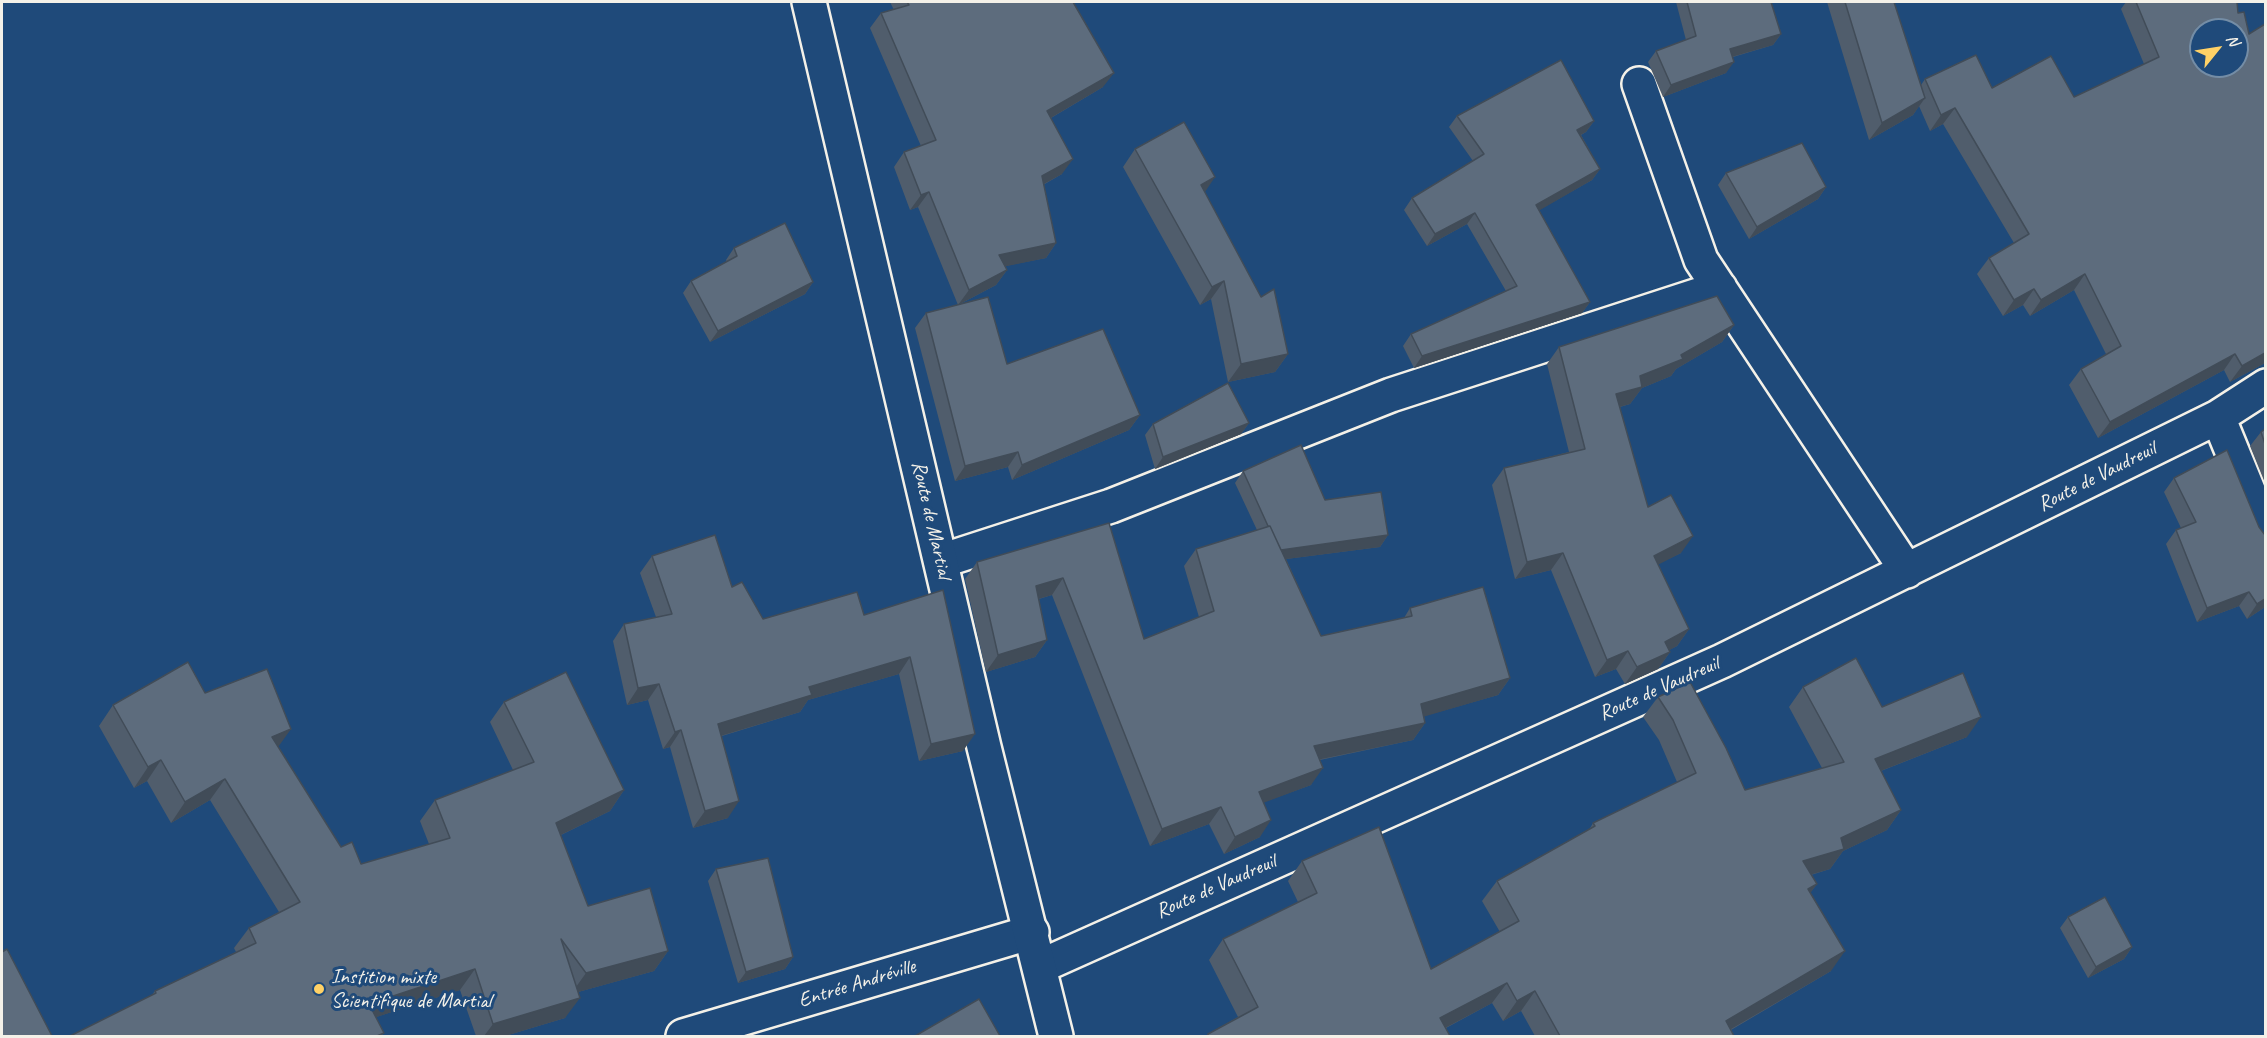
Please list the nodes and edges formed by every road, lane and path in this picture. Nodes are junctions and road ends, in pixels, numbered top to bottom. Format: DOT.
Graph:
graph roads {
  1 [pos="809,2"];
  2 [pos="1638,84"];
  3 [pos="1720,288"];
  4 [pos="2265,386"];
  5 [pos="2218,417"];
  6 [pos="2265,534"];
  7 [pos="940,561"];
  8 [pos="1907,571"];
  9 [pos="1032,932"];
  10 [pos="1041,966"];
  11 [pos="683,1036"];
  12 [pos="1056,1036"];
  1 -- 7 [label="street, Route de Martial"];
  2 -- 3 [label="street"];
  3 -- 7 [label="street"];
  3 -- 8 [label="street"];
  4 -- 5 [label="street, Route de Vaudreuil"];
  5 -- 6 [label="street"];
  5 -- 8 [label="street, Route de Vaudreuil"];
  7 -- 9 [label="street, Route de Martial"];
  8 -- 10 [label="street, Route de Vaudreuil"];
  9 -- 10 [label="street, Route de Martial"];
  9 -- 11 [label="street, Entrée Andréville"];
  10 -- 12 [label="street, Route de Martial"];
}
